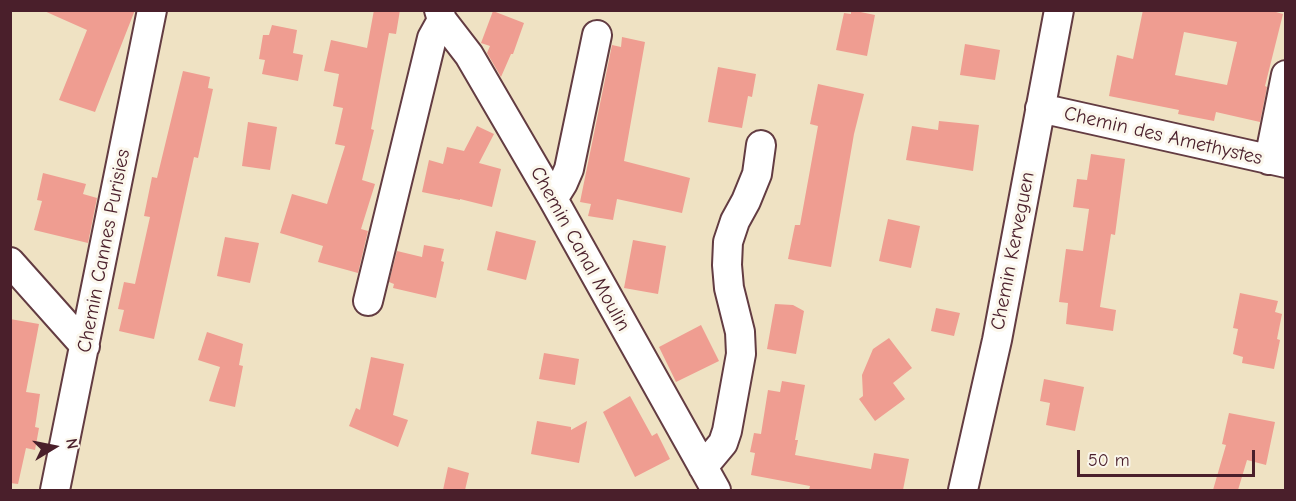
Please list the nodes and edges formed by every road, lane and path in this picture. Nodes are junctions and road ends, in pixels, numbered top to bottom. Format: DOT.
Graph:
graph roads {
  1 [pos="152,10"];
  2 [pos="1059,10"];
  3 [pos="441,15"];
  4 [pos="597,35"];
  5 [pos="1286,75"];
  6 [pos="1040,108"];
  7 [pos="761,145"];
  8 [pos="1277,162"];
  9 [pos="553,199"];
  10 [pos="10,262"];
  11 [pos="368,301"];
  12 [pos="85,346"];
  13 [pos="709,479"];
  14 [pos="55,490"];
  15 [pos="963,490"];
  1 -- 12 [label="street, Chemin Cannes Purisies"];
  2 -- 6 [label="street, Chemin Kerveguen"];
  3 -- 9 [label="street, Chemin Canal Moulin"];
  3 -- 11 [label="street"];
  4 -- 9 [label="street"];
  5 -- 8 [label="street"];
  6 -- 8 [label="street, Chemin des Amethystes"];
  6 -- 15 [label="street, Chemin Kerveguen"];
  7 -- 13 [label="street"];
  9 -- 13 [label="street, Chemin Canal Moulin"];
  10 -- 12 [label="street"];
  12 -- 14 [label="street, Chemin Cannes Purisies"];
}
